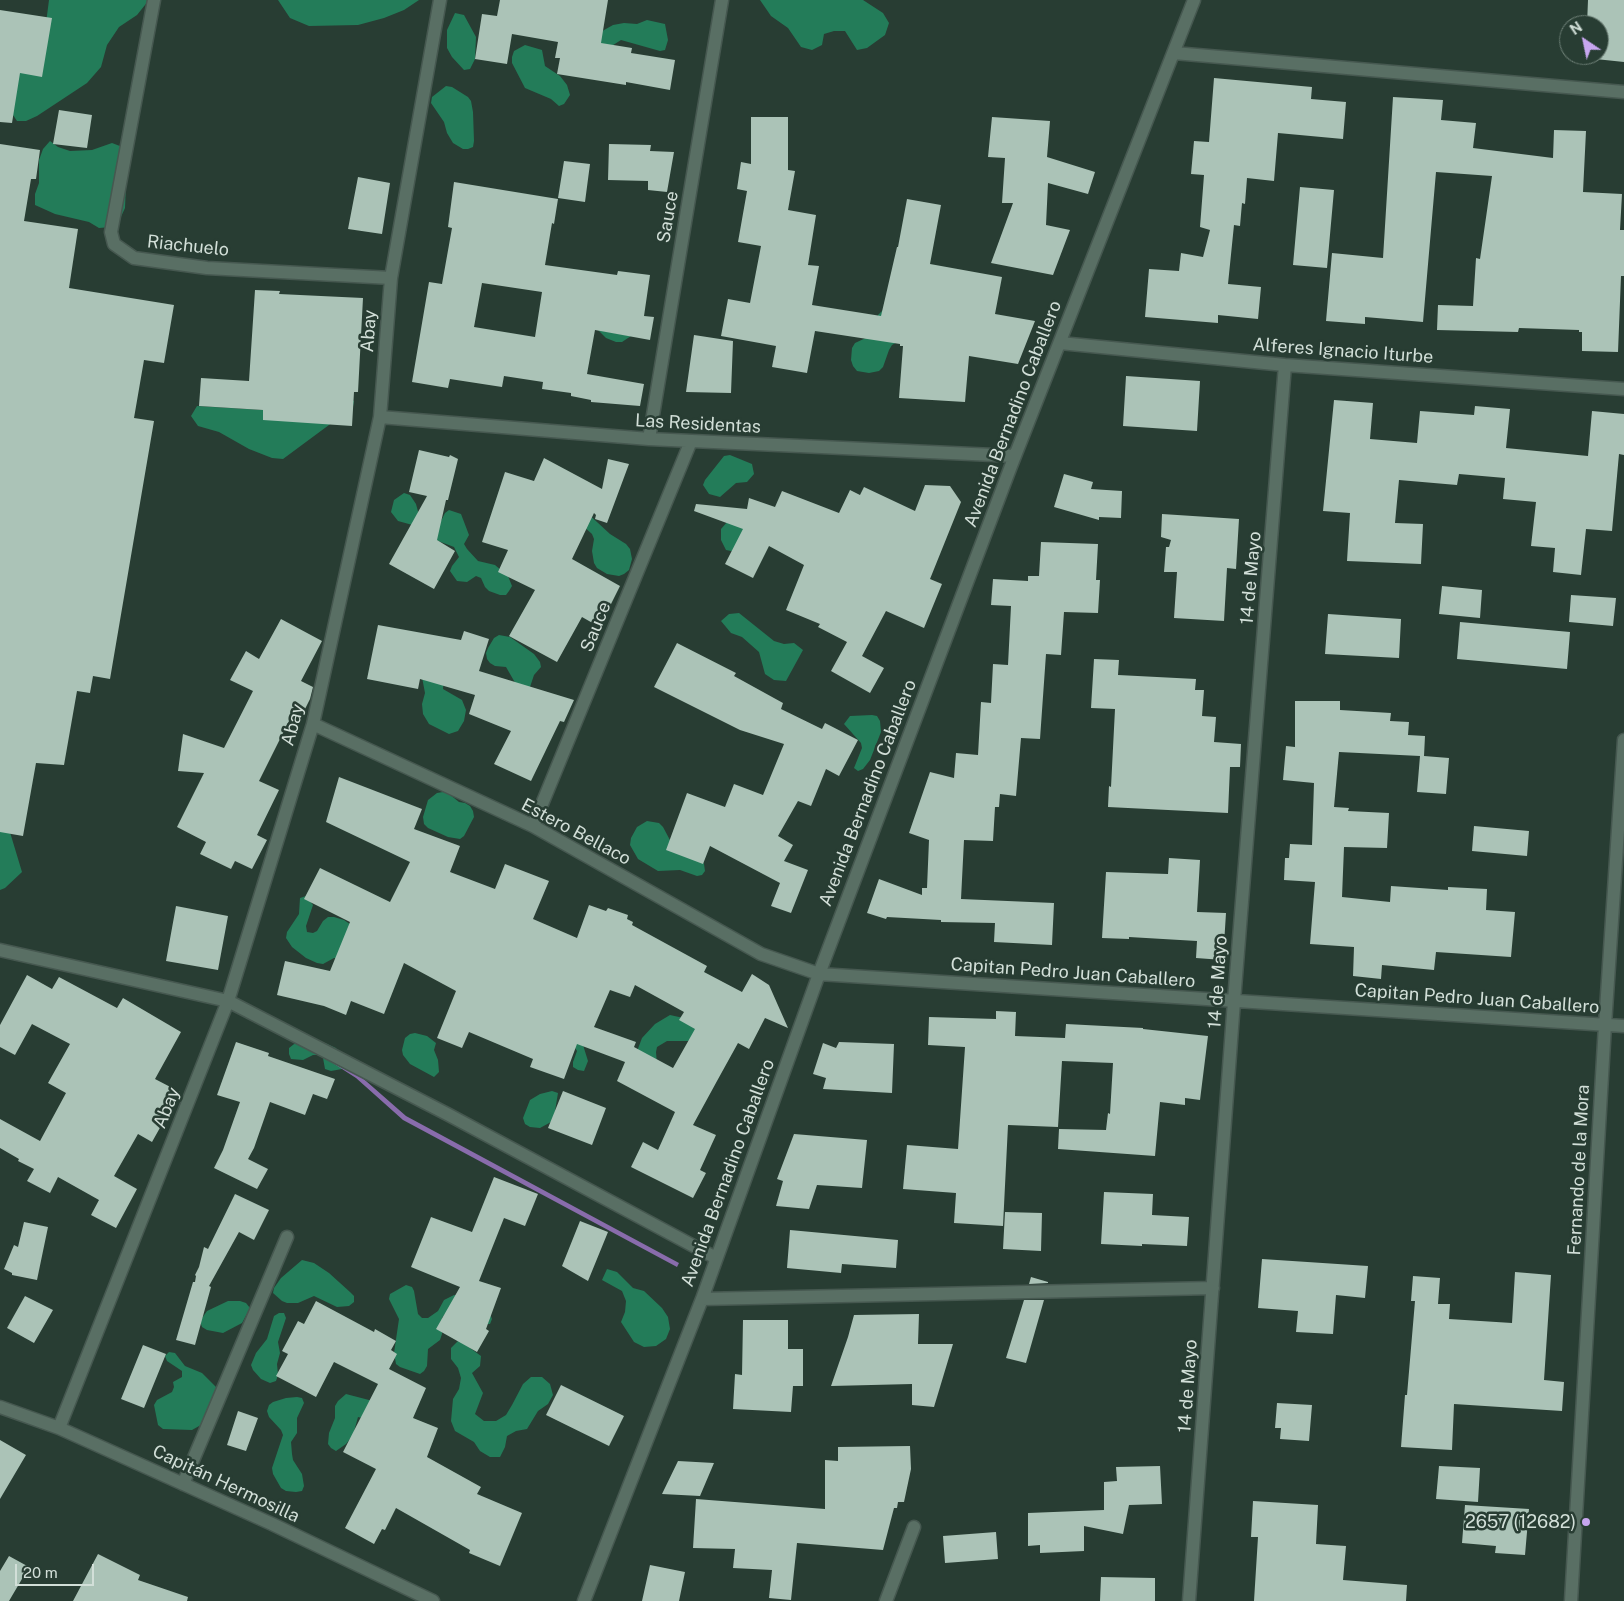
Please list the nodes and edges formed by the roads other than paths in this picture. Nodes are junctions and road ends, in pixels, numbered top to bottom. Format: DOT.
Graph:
graph roads {
  1 [pos="154,0"];
  2 [pos="440,0"];
  3 [pos="722,0"];
  4 [pos="1194,0"];
  5 [pos="1174,53"];
  6 [pos="1624,92"];
  7 [pos="391,278"];
  8 [pos="1060,343"];
  9 [pos="1285,366"];
  10 [pos="1624,389"];
  11 [pos="380,418"];
  12 [pos="649,439"];
  13 [pos="691,441"];
  14 [pos="1015,456"];
  15 [pos="313,724"];
  16 [pos="1624,740"];
  17 [pos="533,826"];
  18 [pos="0,950"];
  19 [pos="819,974"];
  20 [pos="228,1001"];
  21 [pos="1234,1001"];
  22 [pos="1605,1025"];
  23 [pos="1624,1026"];
  24 [pos="287,1237"];
  25 [pos="716,1258"];
  26 [pos="1213,1288"];
  27 [pos="702,1299"];
  28 [pos="0,1407"];
  29 [pos="59,1428"];
  30 [pos="184,1484"];
  31 [pos="914,1527"];
  32 [pos="433,1601"];
  33 [pos="584,1601"];
  34 [pos="886,1601"];
  35 [pos="1189,1601"];
  36 [pos="1571,1601"];
  1 -- 7 [label="street, Riachuelo"];
  2 -- 7 [label="street, Abay"];
  3 -- 12 [label="street, Sauce"];
  4 -- 5 [label="street, Avenida Bernadino Caballero"];
  5 -- 6 [label="street"];
  5 -- 8 [label="street, Avenida Bernadino Caballero"];
  7 -- 11 [label="street, Abay"];
  8 -- 9 [label="street, Alferes Ignacio Iturbe"];
  8 -- 14 [label="street, Avenida Bernadino Caballero"];
  9 -- 10 [label="street, Alferes Ignacio Iturbe"];
  9 -- 21 [label="street, 14 de Mayo"];
  11 -- 12 [label="street, Las Residentas"];
  11 -- 15 [label="street, Abay"];
  12 -- 13 [label="street, Las Residentas"];
  13 -- 14 [label="street, Las Residentas"];
  13 -- 17 [label="street, Sauce"];
  14 -- 19 [label="street, Avenida Bernadino Caballero"];
  15 -- 17 [label="street, Estero Bellaco"];
  15 -- 20 [label="street, Abay"];
  16 -- 22 [label="street, Fernando de la Mora"];
  17 -- 19 [label="street, Estero Bellaco"];
  18 -- 20 [label="street"];
  19 -- 21 [label="street, Capitan Pedro Juan Caballero"];
  19 -- 25 [label="street, Avenida Bernadino Caballero"];
  20 -- 25 [label="street"];
  20 -- 29 [label="street, Abay"];
  21 -- 22 [label="street, Capitan Pedro Juan Caballero"];
  21 -- 26 [label="street, 14 de Mayo"];
  22 -- 23 [label="street, Capitan Pedro Juan Caballero"];
  22 -- 36 [label="street, Fernando de la Mora"];
  24 -- 30 [label="street"];
  25 -- 27 [label="street, Avenida Bernadino Caballero"];
  26 -- 27 [label="street"];
  26 -- 35 [label="street, 14 de Mayo"];
  27 -- 33 [label="street, Avenida Bernadino Caballero"];
  28 -- 29 [label="street, Capitán Hermosilla"];
  29 -- 30 [label="street, Capitán Hermosilla"];
  30 -- 32 [label="street, Capitán Hermosilla"];
  31 -- 34 [label="street"];
}
